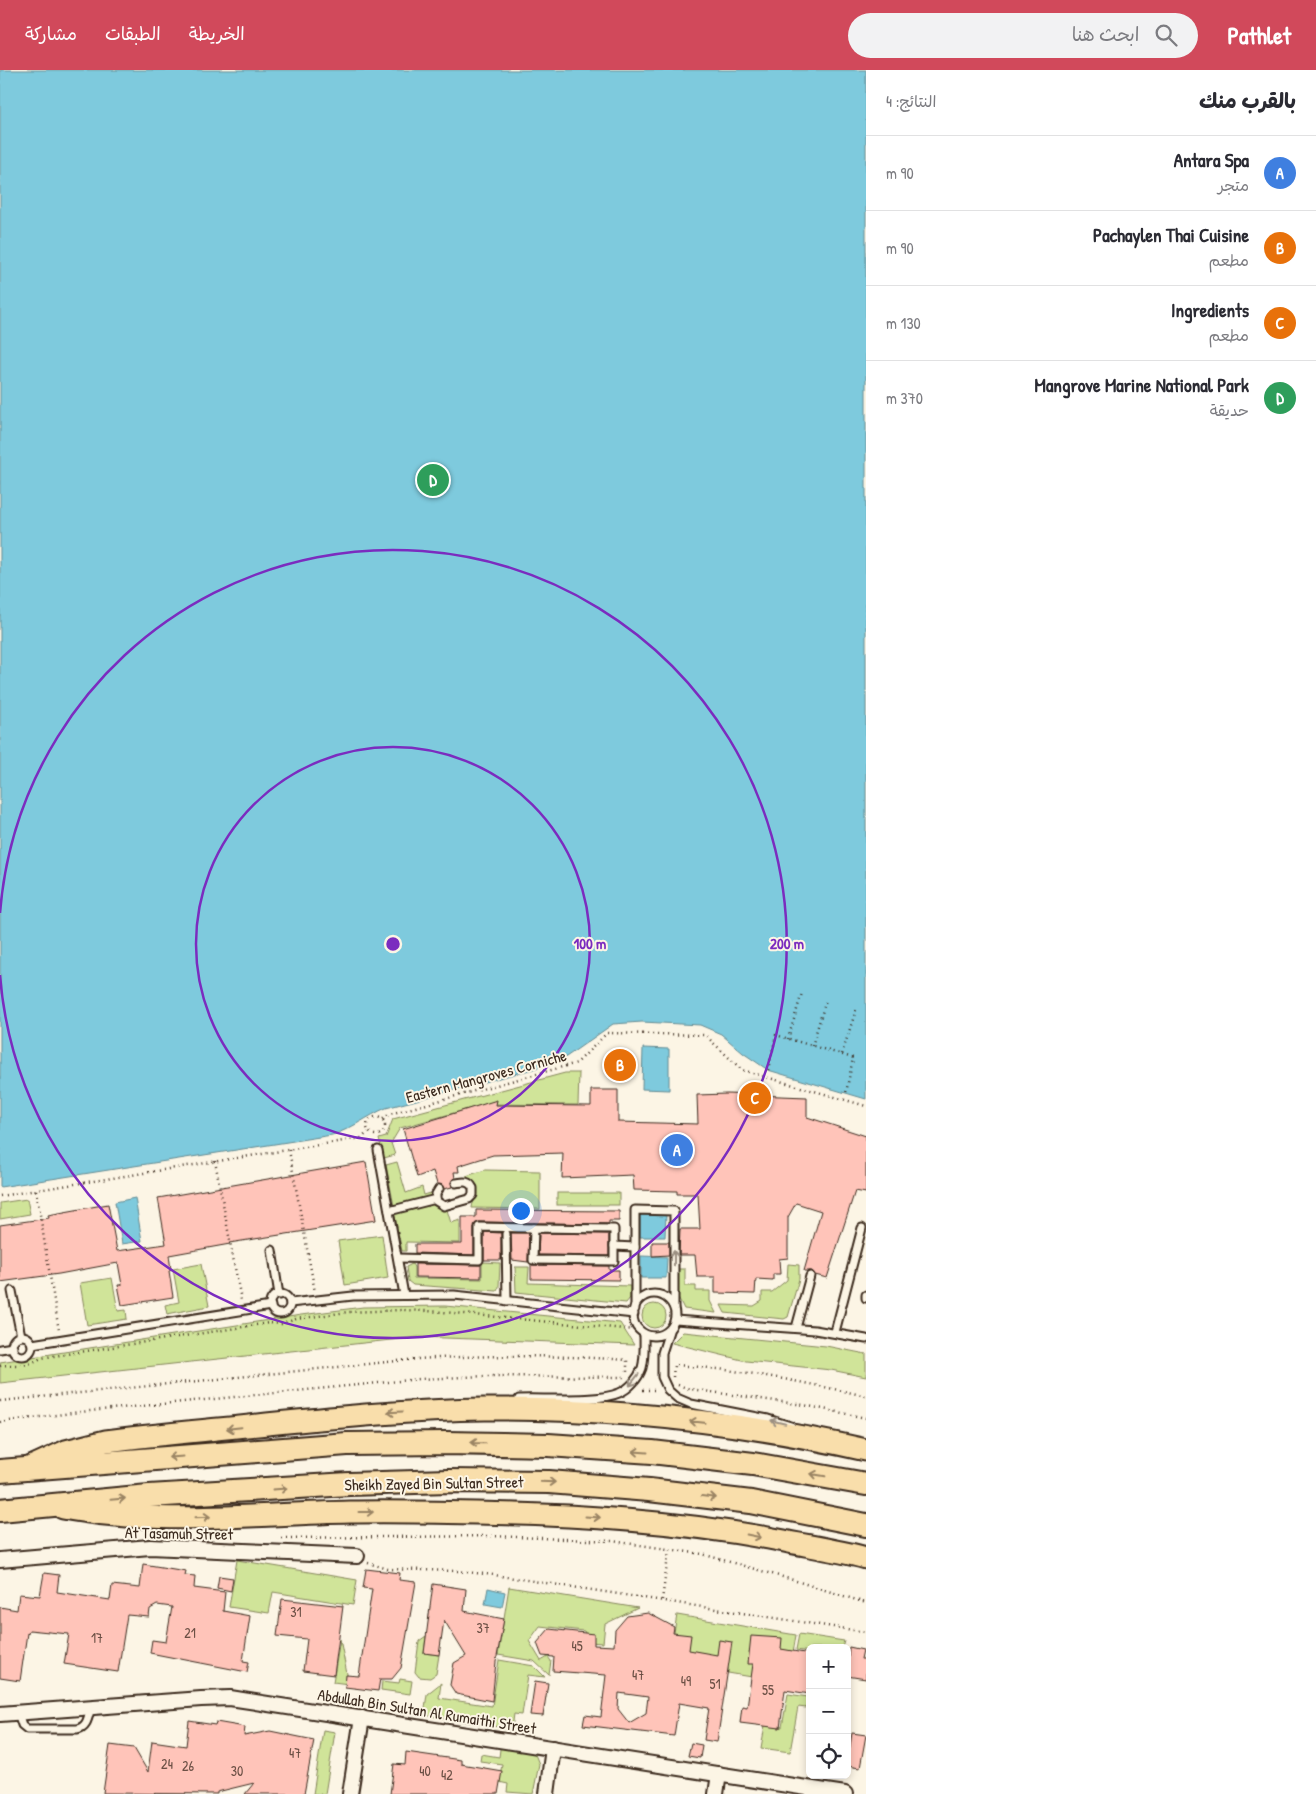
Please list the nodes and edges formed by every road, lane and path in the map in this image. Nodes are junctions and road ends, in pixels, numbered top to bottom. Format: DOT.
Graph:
graph roads {
  1 [pos="802,993"];
  2 [pos="826,1000"];
  3 [pos="856,1010"];
  4 [pos="788,1038"];
  5 [pos="812,1046"];
  6 [pos="842,1054"];
  7 [pos="768,1070"];
  8 [pos="846,1093"];
  9 [pos="866,1106"];
  10 [pos="383,1120"];
  11 [pos="368,1132"];
  12 [pos="288,1149"];
  13 [pos="378,1150"];
  14 [pos="215,1161"];
  15 [pos="456,1183"];
  16 [pos="439,1189"];
  17 [pos="36,1190"];
  18 [pos="0,1196"];
  19 [pos="436,1200"];
  20 [pos="389,1211"];
  21 [pos="534,1228"];
  22 [pos="862,1228"];
  23 [pos="506,1234"];
  24 [pos="614,1246"];
  25 [pos="635,1247"];
  26 [pos="272,1250"];
  27 [pos="398,1258"];
  28 [pos="810,1276"];
  29 [pos="12,1291"];
  30 [pos="279,1295"];
  31 [pos="404,1295"];
  32 [pos="317,1300"];
  33 [pos="507,1301"];
  34 [pos="290,1303"];
  35 [pos="271,1306"];
  36 [pos="674,1307"];
  37 [pos="243,1310"];
  38 [pos="634,1312"];
  39 [pos="319,1316"];
  40 [pos="675,1320"];
  41 [pos="246,1326"];
  42 [pos="796,1328"];
  43 [pos="669,1331"];
  44 [pos="642,1332"];
  45 [pos="834,1332"];
  46 [pos="21,1336"];
  47 [pos="60,1339"];
  48 [pos="866,1339"];
  49 [pos="32,1344"];
  50 [pos="13,1347"];
  51 [pos="0,1349"];
  52 [pos="62,1355"];
  53 [pos="0,1366"];
  54 [pos="643,1390"];
  55 [pos="658,1390"];
  56 [pos="866,1396"];
  57 [pos="506,1399"];
  58 [pos="0,1401"];
  59 [pos="474,1401"];
  60 [pos="435,1410"];
  61 [pos="866,1418"];
  62 [pos="0,1422"];
  63 [pos="823,1441"];
  64 [pos="866,1450"];
  65 [pos="29,1468"];
  66 [pos="0,1471"];
  67 [pos="866,1484"];
  68 [pos="51,1505"];
  69 [pos="0,1510"];
  70 [pos="866,1525"];
  71 [pos="274,1538"];
  72 [pos="669,1550"];
  73 [pos="357,1556"];
  74 [pos="866,1558"];
  75 [pos="0,1560"];
  76 [pos="662,1601"];
  77 [pos="866,1603"];
  78 [pos="866,1632"];
  79 [pos="91,1707"];
  80 [pos="18,1713"];
  81 [pos="0,1714"];
  82 [pos="362,1718"];
  83 [pos="554,1748"];
  84 [pos="719,1774"];
  85 [pos="350,1794"];
  86 [pos="546,1794"];
  87 [pos="716,1794"];
  88 [pos="845,1794"];
  1 -- 4 [label="path"];
  2 -- 5 [label="path"];
  3 -- 6 [label="path"];
  4 -- 5 [label="path"];
  4 -- 7 [label="path"];
  5 -- 6 [label="path"];
  6 -- 8 [label="path"];
  9 -- 10 [label="path, Eastern Mangroves Corniche"];
  10 -- 11 [label="path"];
  10 -- 11 [label="path"];
  11 -- 12 [label="path"];
  12 -- 14 [label="path"];
  12 -- 32 [label="path"];
  13 -- 20 [label="lane"];
  14 -- 17 [label="path"];
  14 -- 37 [label="path"];
  15 -- 19 [label="lane"];
  16 -- 19 [label="lane"];
  17 -- 18 [label="path"];
  17 -- 47 [label="path"];
  19 -- 20 [label="lane"];
  20 -- 27 [label="lane"];
  21 -- 24 [label="lane"];
  21 -- 24 [label="lane"];
  21 -- 27 [label="lane"];
  22 -- 45 [label="lane"];
  23 -- 33 [label="lane"];
  24 -- 25 [label="lane"];
  36 -- 25 [label="lane, one-way"];
  25 -- 38 [label="lane"];
  26 -- 30 [label="lane"];
  27 -- 31 [label="lane"];
  28 -- 42 [label="lane"];
  29 -- 46 [label="lane"];
  30 -- 34 [label="lane"];
  30 -- 35 [label="lane"];
  31 -- 32 [label="lane"];
  31 -- 33 [label="lane"];
  32 -- 34 [label="lane"];
  32 -- 39 [label="path"];
  33 -- 38 [label="lane"];
  34 -- 35 [label="lane"];
  35 -- 37 [label="lane"];
  36 -- 38 [label="lane"];
  36 -- 40 [label="lane"];
  37 -- 41 [label="path"];
  37 -- 47 [label="lane"];
  38 -- 44 [label="lane"];
  39 -- 41 [label="path"];
  39 -- 44 [label="path"];
  40 -- 42 [label="lane"];
  40 -- 43 [label="lane"];
  41 -- 52 [label="path"];
  42 -- 45 [label="lane"];
  43 -- 44 [label="lane"];
  63 -- 43 [label="lane, one-way"];
  44 -- 57 [label="lane, one-way"];
  45 -- 48 [label="lane"];
  46 -- 49 [label="lane"];
  46 -- 50 [label="lane"];
  47 -- 49 [label="lane"];
  47 -- 52 [label="path"];
  49 -- 50 [label="lane"];
  50 -- 51 [label="lane"];
  52 -- 53 [label="path"];
  54 -- 55 [label="path"];
  56 -- 61 [label="path"];
  58 -- 62 [label="path"];
  59 -- 60 [label="lane"];
  63 -- 60 [label="main road, one-way"];
  60 -- 65 [label="main road, one-way"];
  63 -- 64 [label="main road"];
  65 -- 66 [label="highway"];
  67 -- 65 [label="highway, one-way"];
  68 -- 69 [label="highway, Sheikh Zayed Bin Sultan Street"];
  68 -- 70 [label="highway, Sheikh Zayed Bin Sultan Street, one-way"];
  68 -- 74 [label="main road, one-way"];
  71 -- 72 [label="path"];
  72 -- 76 [label="path"];
  72 -- 77 [label="path"];
  73 -- 75 [label="street, At Tasamuh Street"];
  73 -- 76 [label="path"];
  76 -- 78 [label="path"];
  79 -- 80 [label="street, Abdullah Bin Sultan Al Rumaithi Street"];
  79 -- 80 [label="lane"];
  79 -- 82 [label="street, Abdullah Bin Sultan Al Rumaithi Street"];
  80 -- 81 [label="street, Abdullah Bin Sultan Al Rumaithi Street"];
  82 -- 83 [label="street, Abdullah Bin Sultan Al Rumaithi Street"];
  82 -- 85 [label="street"];
  83 -- 84 [label="street, Abdullah Bin Sultan Al Rumaithi Street"];
  83 -- 86 [label="street"];
  84 -- 87 [label="street"];
  84 -- 88 [label="street, Abdullah Bin Sultan Al Rumaithi Street"];
}
